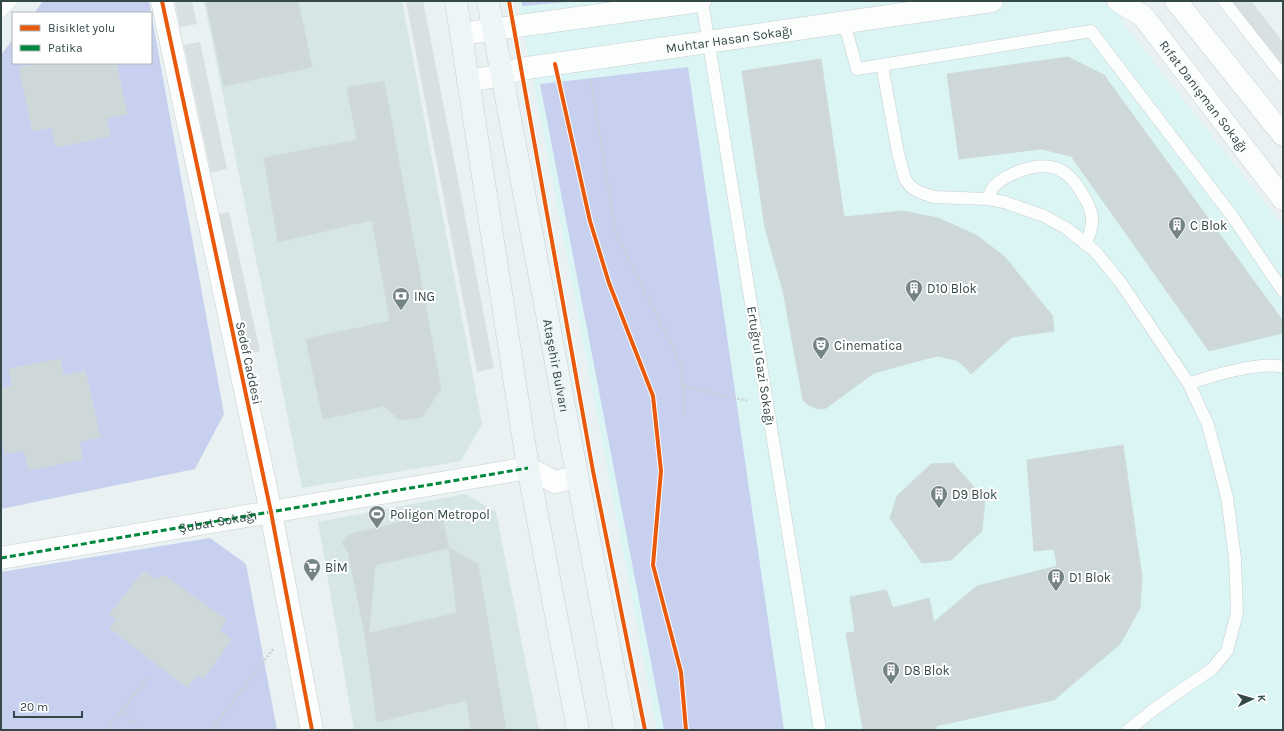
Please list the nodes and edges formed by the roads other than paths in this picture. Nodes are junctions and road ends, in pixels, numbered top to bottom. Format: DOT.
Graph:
graph roads {
  1 [pos="11,1"];
  2 [pos="162,1"];
  3 [pos="456,1"];
  4 [pos="488,1"];
  5 [pos="701,1"];
  6 [pos="992,1"];
  7 [pos="1118,1"];
  8 [pos="1176,1"];
  9 [pos="1224,1"];
  10 [pos="1,12"];
  11 [pos="844,22"];
  12 [pos="494,30"];
  13 [pos="461,34"];
  14 [pos="708,41"];
  15 [pos="882,65"];
  16 [pos="503,75"];
  17 [pos="1283,76"];
  18 [pos="468,81"];
  19 [pos="1283,135"];
  20 [pos="1283,198"];
  21 [pos="988,199"];
  22 [pos="1085,244"];
  23 [pos="1283,292"];
  24 [pos="1283,367"];
  25 [pos="1189,384"];
  26 [pos="528,468"];
  27 [pos="576,477"];
  28 [pos="271,512"];
  29 [pos="1,558"];
  30 [pos="312,730"];
  31 [pos="578,730"];
  32 [pos="625,730"];
  33 [pos="820,730"];
  34 [pos="1128,730"];
  1 -- 10 [label="lane"];
  2 -- 28 [label="street, Sedef Caddesi"];
  3 -- 13 [label="main road"];
  4 -- 12 [label="main road, Ataşehir Bulvarı"];
  5 -- 12 [label="street"];
  5 -- 14 [label="lane, Ertuğrul Gazi Sokağı"];
  6 -- 11 [label="street, Muhtar Hasan Sokağı"];
  7 -- 20 [label="street, Rıfat Danışman Sokağı"];
  8 -- 19 [label="street"];
  9 -- 17 [label="lane"];
  11 -- 14 [label="street, Muhtar Hasan Sokağı"];
  11 -- 15 [label="lane"];
  12 -- 13 [label="street"];
  12 -- 16 [label="main road, Ataşehir Bulvarı"];
  13 -- 18 [label="main road"];
  14 -- 16 [label="street, Muhtar Hasan Sokağı"];
  14 -- 33 [label="lane, Ertuğrul Gazi Sokağı"];
  15 -- 21 [label="lane"];
  15 -- 23 [label="lane"];
  16 -- 18 [label="street, Muhtar Hasan Sokağı"];
  16 -- 27 [label="main road, Ataşehir Bulvarı"];
  18 -- 26 [label="main road"];
  21 -- 22 [label="lane"];
  21 -- 22 [label="lane"];
  22 -- 25 [label="lane"];
  24 -- 25 [label="lane"];
  25 -- 34 [label="lane"];
  26 -- 27 [label="street"];
  26 -- 28 [label="street, Şubat Sokağı"];
  26 -- 31 [label="main road"];
  27 -- 32 [label="main road, Ataşehir Bulvarı"];
  28 -- 29 [label="street, Şubat Sokağı"];
  28 -- 30 [label="street, Sedef Caddesi"];
}
